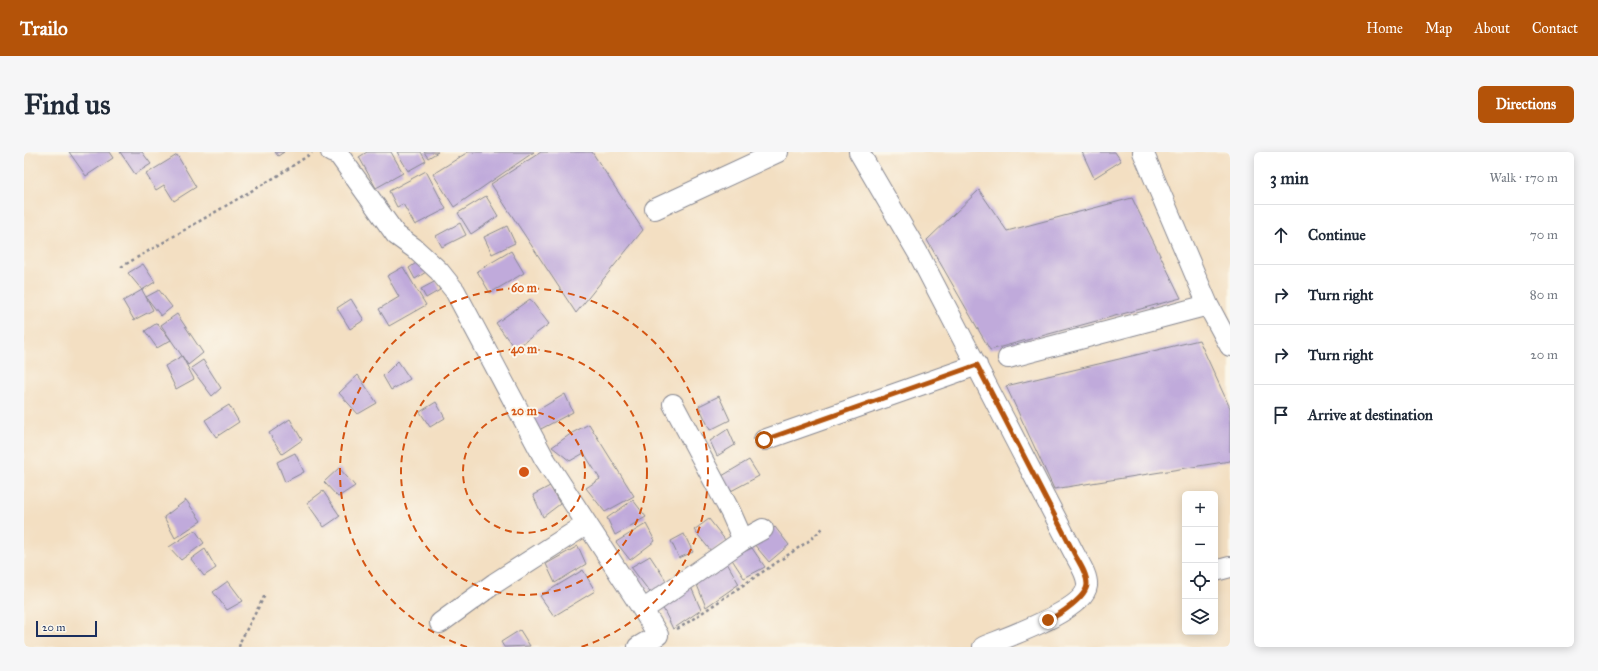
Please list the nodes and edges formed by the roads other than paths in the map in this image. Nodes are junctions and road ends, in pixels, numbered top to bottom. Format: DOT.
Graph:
graph roads {
  1 [pos="331,152"];
  2 [pos="778,152"];
  3 [pos="859,152"];
  4 [pos="1143,152"];
  5 [pos="655,208"];
  6 [pos="1208,305"];
  7 [pos="1230,346"];
  8 [pos="1008,358"];
  9 [pos="977,365"];
  10 [pos="673,404"];
  11 [pos="764,440"];
  12 [pos="587,524"];
  13 [pos="763,529"];
  14 [pos="743,540"];
  15 [pos="1230,567"];
  16 [pos="1218,570"];
  17 [pos="643,610"];
  18 [pos="440,623"];
  19 [pos="638,647"];
  20 [pos="983,647"];
  1 -- 12 [label="street"];
  2 -- 5 [label="street"];
  3 -- 9 [label="street"];
  4 -- 6 [label="street"];
  6 -- 7 [label="street"];
  6 -- 8 [label="street"];
  9 -- 11 [label="street"];
  9 -- 20 [label="street"];
  10 -- 14 [label="street"];
  12 -- 17 [label="street"];
  12 -- 18 [label="street"];
  13 -- 14 [label="street"];
  14 -- 17 [label="street"];
  15 -- 16 [label="street"];
  17 -- 19 [label="street"];
}
